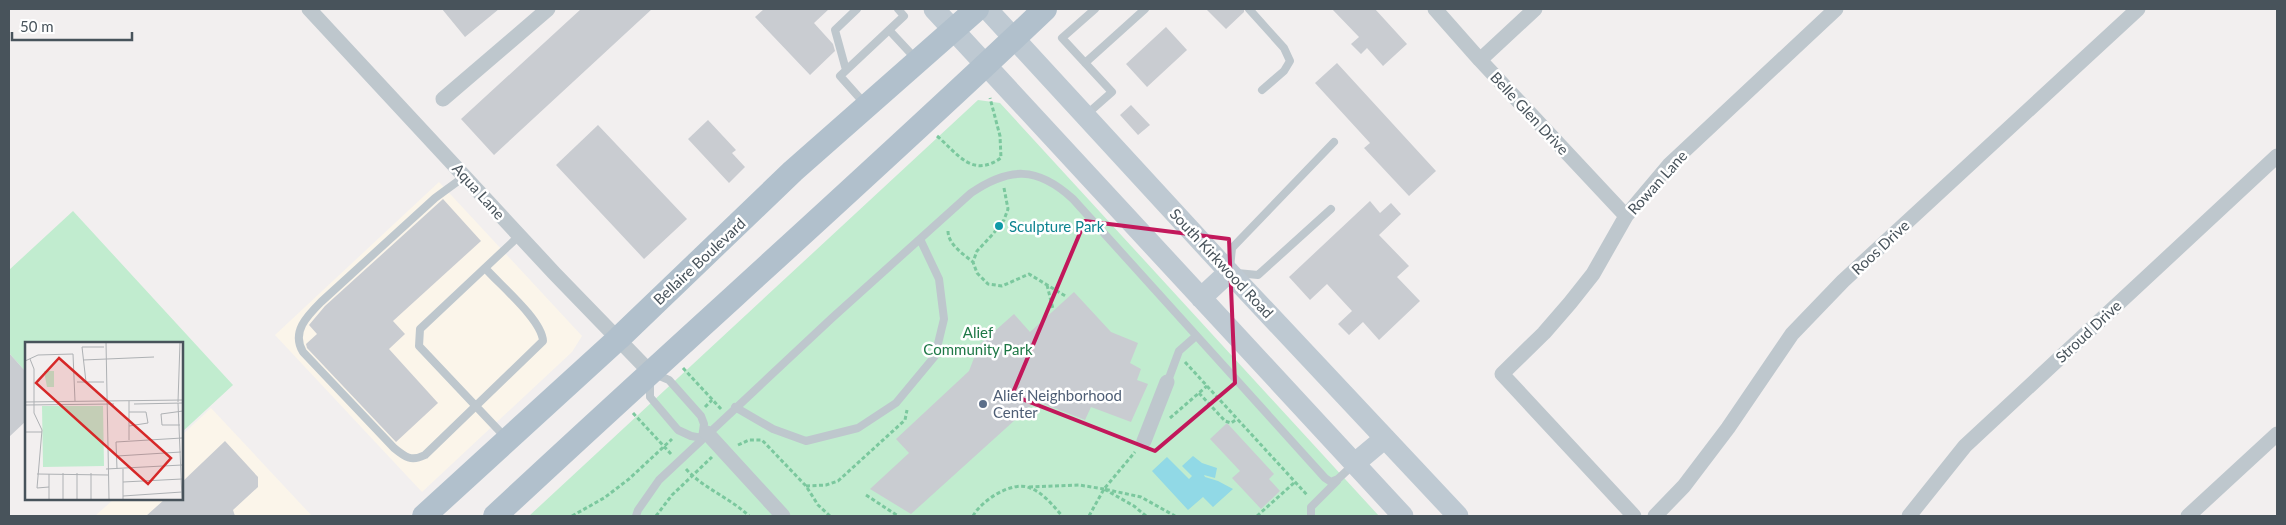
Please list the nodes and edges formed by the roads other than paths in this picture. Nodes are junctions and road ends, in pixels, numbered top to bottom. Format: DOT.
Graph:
graph roads {
  1 [pos="309,9"];
  2 [pos="548,9"];
  3 [pos="857,9"];
  4 [pos="898,9"];
  5 [pos="934,9"];
  6 [pos="977,9"];
  7 [pos="988,9"];
  8 [pos="1045,9"];
  9 [pos="1145,9"];
  10 [pos="1249,9"];
  11 [pos="1435,9"];
  12 [pos="1534,9"];
  13 [pos="1836,9"];
  14 [pos="2138,9"];
  15 [pos="1098,10"];
  16 [pos="889,30"];
  17 [pos="954,30"];
  18 [pos="1071,30"];
  19 [pos="1077,36"];
  20 [pos="1014,38"];
  21 [pos="1480,60"];
  22 [pos="918,62"];
  23 [pos="986,64"];
  24 [pos="1085,64"];
  25 [pos="846,70"];
  26 [pos="1262,90"];
  27 [pos="443,99"];
  28 [pos="867,107"];
  29 [pos="1085,116"];
  30 [pos="1334,142"];
  31 [pos="2277,156"];
  32 [pos="465,176"];
  33 [pos="1332,209"];
  34 [pos="1626,216"];
  35 [pos="520,236"];
  36 [pos="920,239"];
  37 [pos="486,269"];
  38 [pos="1230,272"];
  39 [pos="1202,298"];
  40 [pos="1196,336"];
  41 [pos="619,338"];
  42 [pos="650,372"];
  43 [pos="1168,380"];
  44 [pos="477,406"];
  45 [pos="735,407"];
  46 [pos="2277,434"];
  47 [pos="704,435"];
  48 [pos="1384,438"];
  49 [pos="508,440"];
  50 [pos="1144,441"];
  51 [pos="1354,464"];
  52 [pos="1338,479"];
  53 [pos="424,516"];
  54 [pos="495,516"];
  55 [pos="636,516"];
  56 [pos="783,516"];
  57 [pos="1311,516"];
  58 [pos="1403,516"];
  59 [pos="1458,516"];
  60 [pos="1634,516"];
  61 [pos="1655,516"];
  62 [pos="1909,516"];
  63 [pos="2188,516"];
  1 -- 32 [label="street, Aqua Lane"];
  2 -- 27 [label="street"];
  3 -- 25 [label="lane"];
  4 -- 16 [label="lane"];
  5 -- 17 [label="main road"];
  6 -- 17 [label="main road, Bellaire Boulevard"];
  7 -- 20 [label="main road, South Kirkwood Road"];
  8 -- 20 [label="main road"];
  9 -- 24 [label="lane"];
  10 -- 26 [label="lane"];
  11 -- 21 [label="street, Belle Glen Drive"];
  12 -- 21 [label="street"];
  13 -- 34 [label="street, Rowan Lane"];
  14 -- 61 [label="street, Roos Drive"];
  15 -- 18 [label="lane"];
  16 -- 22 [label="lane"];
  16 -- 25 [label="lane"];
  17 -- 22 [label="main road, Bellaire Boulevard"];
  17 -- 23 [label="main road"];
  18 -- 19 [label="lane"];
  18 -- 24 [label="lane"];
  20 -- 23 [label="main road"];
  20 -- 29 [label="main road, South Kirkwood Road"];
  21 -- 34 [label="street, Belle Glen Drive"];
  22 -- 28 [label="main road, Bellaire Boulevard"];
  23 -- 39 [label="main road"];
  23 -- 42 [label="main road"];
  24 -- 29 [label="lane"];
  25 -- 28 [label="lane"];
  28 -- 41 [label="main road, Bellaire Boulevard"];
  29 -- 38 [label="main road, South Kirkwood Road"];
  30 -- 38 [label="lane"];
  31 -- 62 [label="street, Stroud Drive"];
  32 -- 35 [label="street, Aqua Lane"];
  32 -- 44 [label="lane"];
  33 -- 38 [label="lane"];
  34 -- 60 [label="street, Rowan Lane"];
  35 -- 37 [label="lane"];
  35 -- 41 [label="street, Aqua Lane"];
  36 -- 40 [label="lane"];
  36 -- 45 [label="lane"];
  36 -- 45 [label="lane"];
  37 -- 44 [label="lane"];
  37 -- 44 [label="lane"];
  38 -- 39 [label="main road"];
  38 -- 48 [label="main road, South Kirkwood Road"];
  39 -- 51 [label="main road"];
  40 -- 43 [label="lane"];
  40 -- 52 [label="lane"];
  41 -- 42 [label="street, Aqua Lane"];
  41 -- 49 [label="main road, Bellaire Boulevard"];
  42 -- 47 [label="lane"];
  42 -- 47 [label="lane"];
  42 -- 54 [label="main road"];
  43 -- 50 [label="street"];
  44 -- 49 [label="lane"];
  45 -- 47 [label="lane"];
  46 -- 63 [label="street"];
  47 -- 55 [label="lane"];
  47 -- 56 [label="street"];
  48 -- 51 [label="main road"];
  48 -- 59 [label="main road, South Kirkwood Road"];
  49 -- 53 [label="main road, Bellaire Boulevard"];
  51 -- 52 [label="lane"];
  51 -- 58 [label="main road"];
  52 -- 57 [label="lane"];
}
